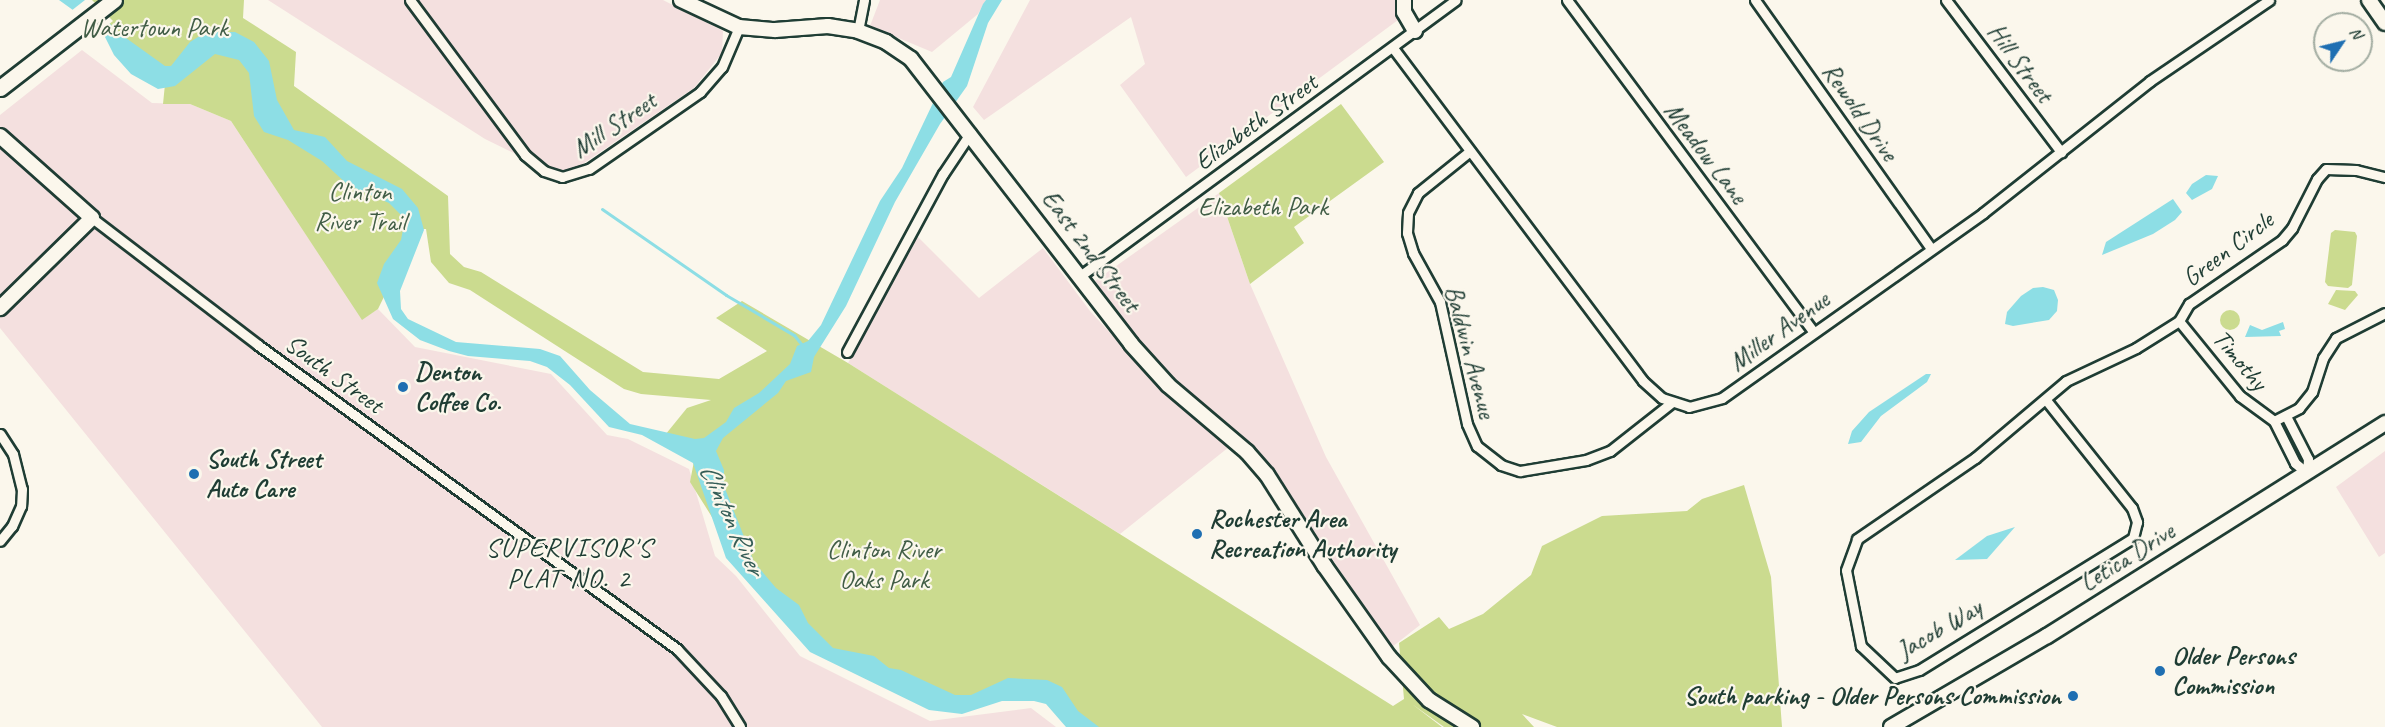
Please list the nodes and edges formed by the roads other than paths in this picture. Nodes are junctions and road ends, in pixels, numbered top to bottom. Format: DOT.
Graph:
graph roads {
  1 [pos="114,0"];
  2 [pos="410,0"];
  3 [pos="681,0"];
  4 [pos="864,0"];
  5 [pos="1404,0"];
  6 [pos="1456,0"];
  7 [pos="1567,0"];
  8 [pos="1755,0"];
  9 [pos="1946,0"];
  10 [pos="2269,0"];
  11 [pos="2368,0"];
  12 [pos="2385,23"];
  13 [pos="739,27"];
  14 [pos="858,31"];
  15 [pos="1415,31"];
  16 [pos="1393,48"];
  17 [pos="0,88"];
  18 [pos="971,132"];
  19 [pos="0,136"];
  20 [pos="1470,151"];
  21 [pos="2061,152"];
  22 [pos="2385,177"];
  23 [pos="92,218"];
  24 [pos="1931,249"];
  25 [pos="1080,276"];
  26 [pos="0,308"];
  27 [pos="2385,313"];
  28 [pos="2179,321"];
  29 [pos="1813,331"];
  30 [pos="847,352"];
  31 [pos="2046,400"];
  32 [pos="1671,403"];
  33 [pos="2286,416"];
  34 [pos="2274,421"];
  35 [pos="2385,423"];
  36 [pos="0,434"];
  37 [pos="2307,472"];
  38 [pos="0,541"];
  39 [pos="740,727"];
  40 [pos="1472,727"];
  41 [pos="1892,727"];
  1 -- 17 [label="main road"];
  2 -- 13 [label="street, Mill Street"];
  3 -- 13 [label="street, East 2nd Street"];
  4 -- 14 [label="street"];
  5 -- 15 [label="street"];
  6 -- 15 [label="street, Elizabeth Street"];
  7 -- 29 [label="street, Meadow Lane"];
  8 -- 24 [label="street, Rewold Drive"];
  9 -- 21 [label="street, Hill Street"];
  10 -- 21 [label="street, Miller Avenue"];
  11 -- 12 [label="street"];
  13 -- 14 [label="street, East 2nd Street"];
  14 -- 18 [label="street, East 2nd Street"];
  15 -- 16 [label="street, Elizabeth Street"];
  16 -- 20 [label="street"];
  16 -- 25 [label="street, Elizabeth Street"];
  18 -- 25 [label="street, East 2nd Street"];
  18 -- 30 [label="street"];
  19 -- 23 [label="street"];
  20 -- 32 [label="street"];
  20 -- 32 [label="street, Baldwin Avenue"];
  21 -- 24 [label="street, Miller Avenue"];
  22 -- 28 [label="street, Green Circle"];
  23 -- 26 [label="street"];
  23 -- 39 [label="street, South Street"];
  24 -- 29 [label="street, Miller Avenue"];
  25 -- 40 [label="street, East 2nd Street"];
  27 -- 33 [label="street"];
  28 -- 31 [label="street, Jacob Way"];
  28 -- 34 [label="street, Timothy"];
  29 -- 32 [label="street, Miller Avenue"];
  31 -- 31 [label="street, Jacob Way"];
  33 -- 34 [label="street, Timothy"];
  33 -- 37 [label="street, Timothy"];
  34 -- 37 [label="street, Timothy"];
  35 -- 37 [label="street, Letica Drive"];
  36 -- 38 [label="street"];
  37 -- 41 [label="street, Letica Drive"];
}
